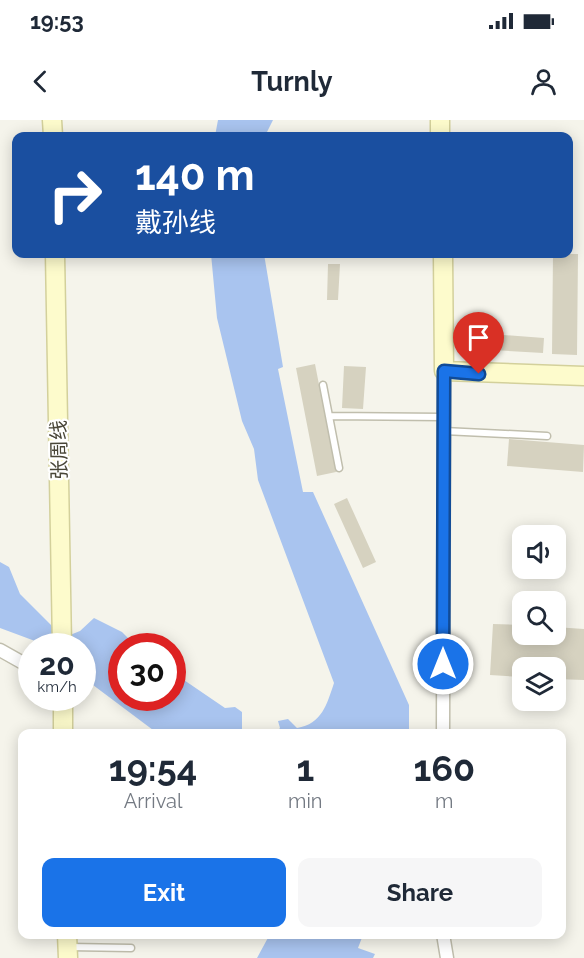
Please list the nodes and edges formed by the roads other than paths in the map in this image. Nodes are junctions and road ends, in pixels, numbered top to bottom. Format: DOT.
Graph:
graph roads {
  1 [pos="55,258"];
  2 [pos="443,258"];
  3 [pos="444,371"];
  4 [pos="584,376"];
  5 [pos="323,385"];
  6 [pos="329,416"];
  7 [pos="444,417"];
  8 [pos="444,431"];
  9 [pos="547,436"];
  10 [pos="339,468"];
  11 [pos="62,633"];
  12 [pos="0,650"];
  13 [pos="18,660"];
  14 [pos="63,711"];
  15 [pos="63,729"];
  16 [pos="442,729"];
  17 [pos="444,939"];
  18 [pos="67,947"];
  19 [pos="131,948"];
  20 [pos="447,958"];
  1 -- 11 [label="main road, 张周线"];
  2 -- 3 [label="main road"];
  3 -- 4 [label="main road"];
  3 -- 7 [label="street"];
  5 -- 6 [label="lane"];
  6 -- 7 [label="lane"];
  6 -- 10 [label="lane"];
  7 -- 8 [label="street"];
  8 -- 9 [label="lane"];
  8 -- 16 [label="street"];
  12 -- 13 [label="street"];
  14 -- 15 [label="main road"];
  17 -- 20 [label="street"];
  18 -- 19 [label="lane"];
}
